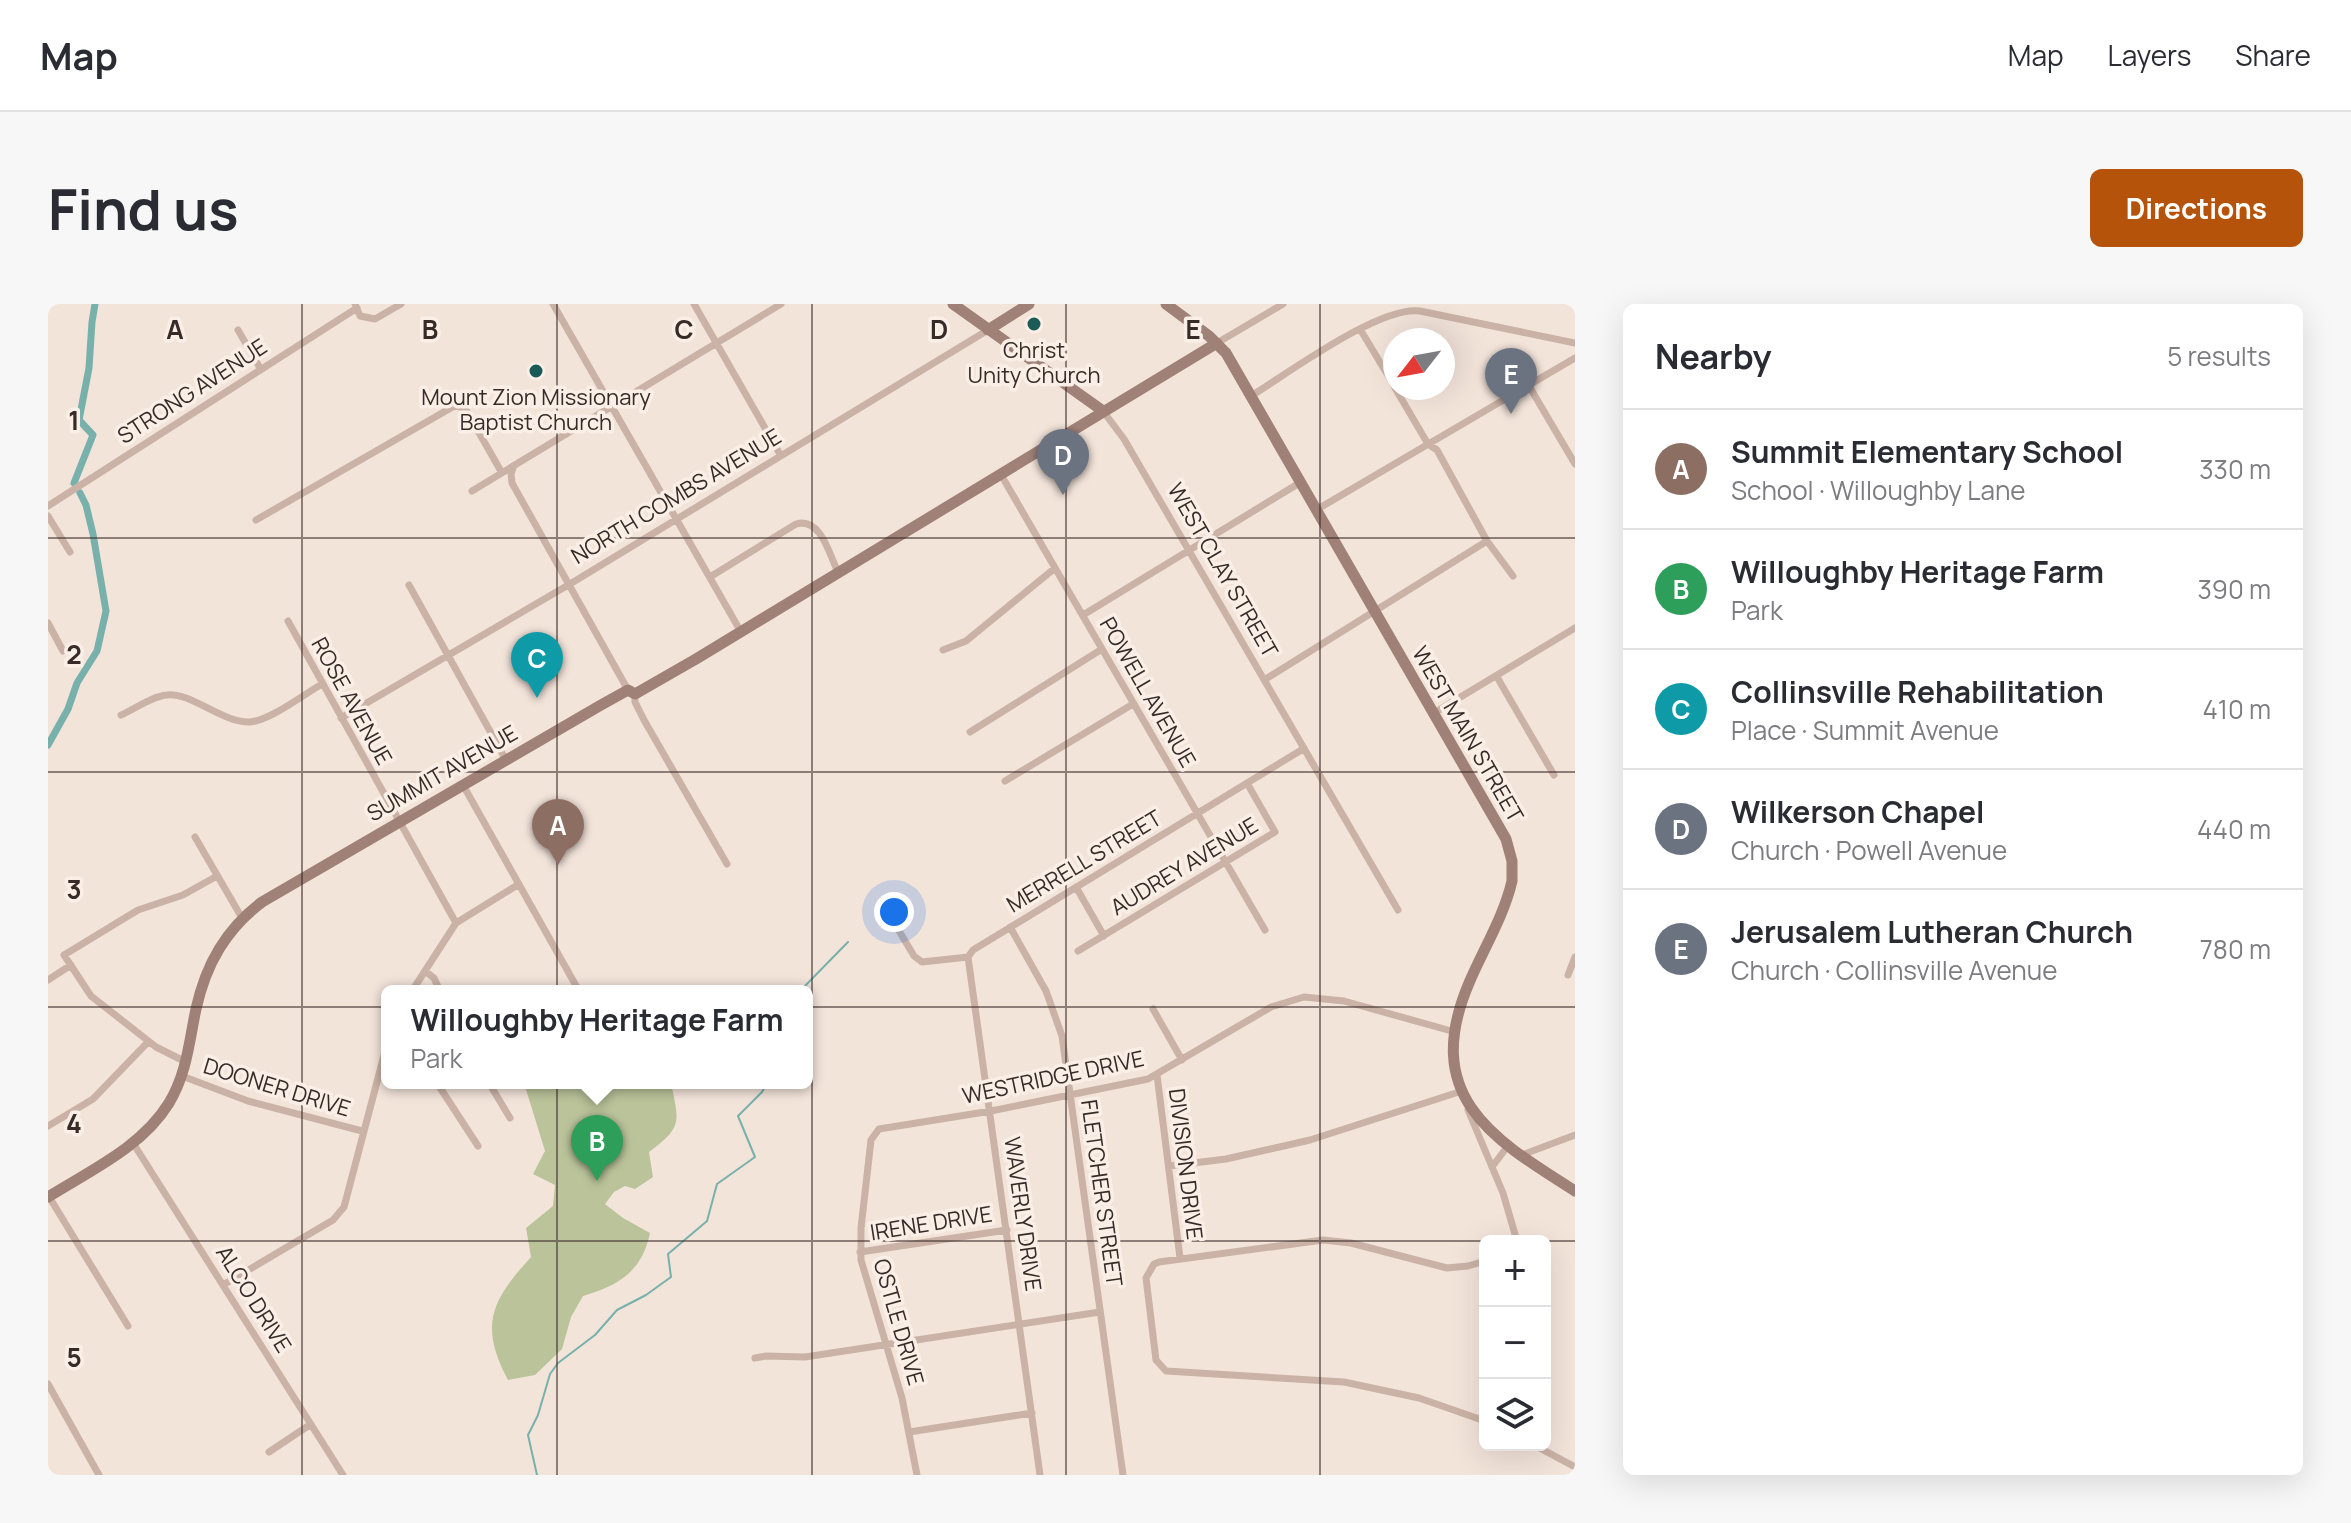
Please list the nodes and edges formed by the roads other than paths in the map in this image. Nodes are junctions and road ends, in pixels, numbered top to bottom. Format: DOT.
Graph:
graph roads {
  1 [pos="401,304"];
  2 [pos="553,304"];
  3 [pos="694,304"];
  4 [pos="781,304"];
  5 [pos="956,304"];
  6 [pos="1029,304"];
  7 [pos="1168,304"];
  8 [pos="1283,304"];
  9 [pos="356,306"];
  10 [pos="993,326"];
  11 [pos="1360,329"];
  12 [pos="238,330"];
  13 [pos="717,343"];
  14 [pos="1217,343"];
  15 [pos="1575,343"];
  16 [pos="1575,358"];
  17 [pos="260,368"];
  18 [pos="1383,368"];
  19 [pos="1529,386"];
  20 [pos="1251,396"];
  21 [pos="1402,400"];
  22 [pos="611,408"];
  23 [pos="1103,411"];
  24 [pos="1428,444"];
  25 [pos="781,456"];
  26 [pos="1575,464"];
  27 [pos="514,467"];
  28 [pos="502,473"];
  29 [pos="1000,473"];
  30 [pos="1301,482"];
  31 [pos="472,491"];
  32 [pos="48,506"];
  33 [pos="1316,510"];
  34 [pos="48,516"];
  35 [pos="256,520"];
  36 [pos="676,520"];
  37 [pos="1487,541"];
  38 [pos="1189,551"];
  39 [pos="70,552"];
  40 [pos="1055,568"];
  41 [pos="838,572"];
  42 [pos="1513,576"];
  43 [pos="710,577"];
  44 [pos="570,584"];
  45 [pos="409,585"];
  46 [pos="1375,612"];
  47 [pos="1083,615"];
  48 [pos="288,621"];
  49 [pos="48,623"];
  50 [pos="1575,628"];
  51 [pos="741,632"];
  52 [pos="1102,649"];
  53 [pos="943,650"];
  54 [pos="63,651"];
  55 [pos="448,655"];
  56 [pos="1497,677"];
  57 [pos="1264,680"];
  58 [pos="322,684"];
  59 [pos="631,692"];
  60 [pos="1133,704"];
  61 [pos="1434,713"];
  62 [pos="121,715"];
  63 [pos="341,718"];
  64 [pos="970,732"];
  65 [pos="1303,749"];
  66 [pos="506,760"];
  67 [pos="1554,775"];
  68 [pos="1005,781"];
  69 [pos="1247,783"];
  70 [pos="463,785"];
  71 [pos="1197,813"];
  72 [pos="399,822"];
  73 [pos="195,837"];
  74 [pos="1226,861"];
  75 [pos="727,864"];
  76 [pos="217,876"];
  77 [pos="519,884"];
  78 [pos="1076,887"];
  79 [pos="1398,910"];
  80 [pos="242,918"];
  81 [pos="456,923"];
  82 [pos="895,924"];
  83 [pos="1010,927"];
  84 [pos="1265,930"];
  85 [pos="1104,936"];
  86 [pos="1078,951"];
  87 [pos="968,957"];
  88 [pos="1575,957"];
  89 [pos="71,965"];
  90 [pos="425,971"];
  91 [pos="1568,975"];
  92 [pos="48,980"];
  93 [pos="416,985"];
  94 [pos="437,985"];
  95 [pos="576,985"];
  96 [pos="1153,1009"];
  97 [pos="1455,1032"];
  98 [pos="148,1042"];
  99 [pos="1182,1060"];
  100 [pos="187,1063"];
  101 [pos="381,1065"];
  102 [pos="1157,1075"];
  103 [pos="182,1076"];
  104 [pos="441,1089"];
  105 [pos="493,1089"];
  106 [pos="1071,1094"];
  107 [pos="1464,1095"];
  108 [pos="991,1111"];
  109 [pos="510,1118"];
  110 [pos="48,1126"];
  111 [pos="362,1131"];
  112 [pos="876,1131"];
  113 [pos="1575,1135"];
  114 [pos="133,1143"];
  115 [pos="478,1146"];
  116 [pos="1507,1147"];
  117 [pos="1519,1156"];
  118 [pos="1169,1166"];
  119 [pos="1492,1167"];
  120 [pos="1575,1191"];
  121 [pos="48,1196"];
  122 [pos="1007,1230"];
  123 [pos="1516,1235"];
  124 [pos="860,1252"];
  125 [pos="1180,1258"];
  126 [pos="1479,1263"];
  127 [pos="223,1285"];
  128 [pos="1100,1312"];
  129 [pos="1020,1324"];
  130 [pos="128,1326"];
  131 [pos="885,1345"];
  132 [pos="755,1358"];
  133 [pos="48,1384"];
  134 [pos="1032,1413"];
  135 [pos="1479,1419"];
  136 [pos="311,1424"];
  137 [pos="909,1432"];
  138 [pos="1545,1451"];
  139 [pos="269,1452"];
  140 [pos="1575,1467"];
  141 [pos="99,1475"];
  142 [pos="343,1475"];
  143 [pos="917,1475"];
  144 [pos="1040,1475"];
  145 [pos="1123,1475"];
  1 -- 9 [label="street"];
  2 -- 22 [label="street"];
  3 -- 13 [label="street"];
  4 -- 13 [label="street"];
  5 -- 10 [label="street, WEST CLAY STREET"];
  6 -- 10 [label="street, NORTH COMBS AVENUE"];
  7 -- 14 [label="street, WEST MAIN STREET"];
  8 -- 14 [label="street"];
  9 -- 17 [label="street, STRONG AVENUE"];
  10 -- 23 [label="street, WEST CLAY STREET"];
  10 -- 25 [label="street, NORTH COMBS AVENUE"];
  11 -- 15 [label="street"];
  11 -- 18 [label="street"];
  11 -- 20 [label="street"];
  12 -- 17 [label="street"];
  13 -- 22 [label="street"];
  13 -- 25 [label="street"];
  14 -- 20 [label="street, WEST MAIN STREET"];
  14 -- 23 [label="street, SUMMIT AVENUE"];
  16 -- 19 [label="street"];
  17 -- 32 [label="street, STRONG AVENUE"];
  19 -- 24 [label="street"];
  19 -- 26 [label="street"];
  20 -- 30 [label="street, WEST MAIN STREET"];
  21 -- 24 [label="street"];
  22 -- 27 [label="street"];
  22 -- 36 [label="street"];
  23 -- 29 [label="street, SUMMIT AVENUE"];
  23 -- 38 [label="street, WEST CLAY STREET"];
  24 -- 33 [label="street"];
  24 -- 37 [label="street"];
  25 -- 36 [label="street, NORTH COMBS AVENUE"];
  27 -- 28 [label="street"];
  27 -- 44 [label="street"];
  28 -- 31 [label="street"];
  28 -- 35 [label="street"];
  29 -- 40 [label="street, POWELL AVENUE"];
  29 -- 41 [label="street, SUMMIT AVENUE"];
  30 -- 33 [label="street, WEST MAIN STREET"];
  30 -- 38 [label="street"];
  33 -- 46 [label="street, WEST MAIN STREET"];
  34 -- 39 [label="street"];
  36 -- 43 [label="street"];
  36 -- 44 [label="street, NORTH COMBS AVENUE"];
  37 -- 42 [label="street"];
  37 -- 46 [label="street"];
  38 -- 47 [label="street"];
  38 -- 57 [label="street, WEST CLAY STREET"];
  40 -- 47 [label="street, POWELL AVENUE"];
  40 -- 53 [label="street"];
  41 -- 43 [label="street"];
  41 -- 51 [label="street, SUMMIT AVENUE"];
  43 -- 51 [label="street"];
  44 -- 55 [label="street, NORTH COMBS AVENUE"];
  44 -- 59 [label="street"];
  45 -- 55 [label="street"];
  46 -- 57 [label="street"];
  46 -- 61 [label="street, WEST MAIN STREET"];
  47 -- 52 [label="street, POWELL AVENUE"];
  48 -- 58 [label="street, ROSE AVENUE"];
  49 -- 54 [label="street"];
  50 -- 56 [label="street"];
  51 -- 59 [label="street, SUMMIT AVENUE"];
  52 -- 60 [label="street, POWELL AVENUE"];
  52 -- 64 [label="street"];
  55 -- 63 [label="street, NORTH COMBS AVENUE"];
  55 -- 66 [label="street"];
  56 -- 61 [label="street"];
  56 -- 67 [label="street"];
  57 -- 65 [label="street, WEST CLAY STREET"];
  58 -- 62 [label="street"];
  58 -- 63 [label="street, ROSE AVENUE"];
  59 -- 66 [label="street, SUMMIT AVENUE"];
  59 -- 75 [label="street"];
  60 -- 68 [label="street"];
  60 -- 71 [label="street, POWELL AVENUE"];
  61 -- 97 [label="street, WEST MAIN STREET"];
  63 -- 72 [label="street, ROSE AVENUE"];
  65 -- 69 [label="street, MERRELL STREET"];
  65 -- 79 [label="street, WEST CLAY STREET"];
  66 -- 70 [label="street, SUMMIT AVENUE"];
  69 -- 71 [label="street, MERRELL STREET"];
  69 -- 74 [label="street, AUDREY AVENUE"];
  70 -- 72 [label="street, SUMMIT AVENUE"];
  70 -- 77 [label="street"];
  71 -- 74 [label="street, POWELL AVENUE"];
  71 -- 78 [label="street, MERRELL STREET"];
  72 -- 80 [label="street, SUMMIT AVENUE"];
  72 -- 81 [label="street, ROSE AVENUE"];
  73 -- 76 [label="street"];
  74 -- 84 [label="street, POWELL AVENUE"];
  74 -- 85 [label="street, AUDREY AVENUE"];
  76 -- 80 [label="street"];
  76 -- 89 [label="street, DOONER DRIVE"];
  77 -- 81 [label="street"];
  77 -- 95 [label="street"];
  78 -- 83 [label="street, MERRELL STREET"];
  78 -- 85 [label="street, AUDREY AVENUE"];
  80 -- 100 [label="street, SUMMIT AVENUE"];
  81 -- 90 [label="street"];
  82 -- 87 [label="street"];
  83 -- 87 [label="street, MERRELL STREET"];
  83 -- 106 [label="street, FLETCHER STREET"];
  85 -- 86 [label="street, AUDREY AVENUE"];
  87 -- 108 [label="street, WAVERLY DRIVE"];
  88 -- 91 [label="street"];
  89 -- 92 [label="street"];
  89 -- 98 [label="street, DOONER DRIVE"];
  90 -- 93 [label="street"];
  90 -- 94 [label="street"];
  96 -- 99 [label="street"];
  97 -- 99 [label="street, WESTRIDGE DRIVE"];
  97 -- 107 [label="street, WEST MAIN STREET"];
  98 -- 100 [label="street, DOONER DRIVE"];
  98 -- 110 [label="street"];
  99 -- 102 [label="street, WESTRIDGE DRIVE"];
  100 -- 103 [label="street, SUMMIT AVENUE"];
  101 -- 111 [label="street"];
  102 -- 106 [label="street, WESTRIDGE DRIVE"];
  102 -- 118 [label="street, DIVISION DRIVE"];
  103 -- 111 [label="street, DOONER DRIVE"];
  103 -- 114 [label="street, SUMMIT AVENUE"];
  104 -- 115 [label="street"];
  105 -- 109 [label="street"];
  106 -- 108 [label="street, WESTRIDGE DRIVE"];
  106 -- 128 [label="street, FLETCHER STREET"];
  107 -- 116 [label="street, WEST MAIN STREET"];
  107 -- 118 [label="street"];
  107 -- 119 [label="street"];
  108 -- 112 [label="street, WESTRIDGE DRIVE"];
  108 -- 122 [label="street, WAVERLY DRIVE"];
  111 -- 127 [label="street"];
  112 -- 124 [label="street, OSTLE DRIVE"];
  113 -- 117 [label="street"];
  114 -- 121 [label="street, SUMMIT AVENUE"];
  114 -- 127 [label="street, ALCO DRIVE"];
  116 -- 117 [label="street, WEST MAIN STREET"];
  116 -- 119 [label="street"];
  117 -- 120 [label="street, WEST MAIN STREET"];
  118 -- 125 [label="street, DIVISION DRIVE"];
  119 -- 123 [label="street"];
  121 -- 130 [label="street"];
  122 -- 124 [label="street, IRENE DRIVE"];
  122 -- 129 [label="street, WAVERLY DRIVE"];
  124 -- 131 [label="street, OSTLE DRIVE"];
  125 -- 126 [label="street"];
  125 -- 135 [label="street"];
  127 -- 136 [label="street, ALCO DRIVE"];
  128 -- 129 [label="street"];
  128 -- 145 [label="street, FLETCHER STREET"];
  129 -- 131 [label="street"];
  129 -- 134 [label="street, WAVERLY DRIVE"];
  131 -- 132 [label="street"];
  131 -- 137 [label="street, OSTLE DRIVE"];
  133 -- 141 [label="street"];
  134 -- 137 [label="street"];
  134 -- 144 [label="street, WAVERLY DRIVE"];
  136 -- 139 [label="street"];
  136 -- 142 [label="street, ALCO DRIVE"];
  137 -- 143 [label="street, OSTLE DRIVE"];
  138 -- 140 [label="street"];
}
